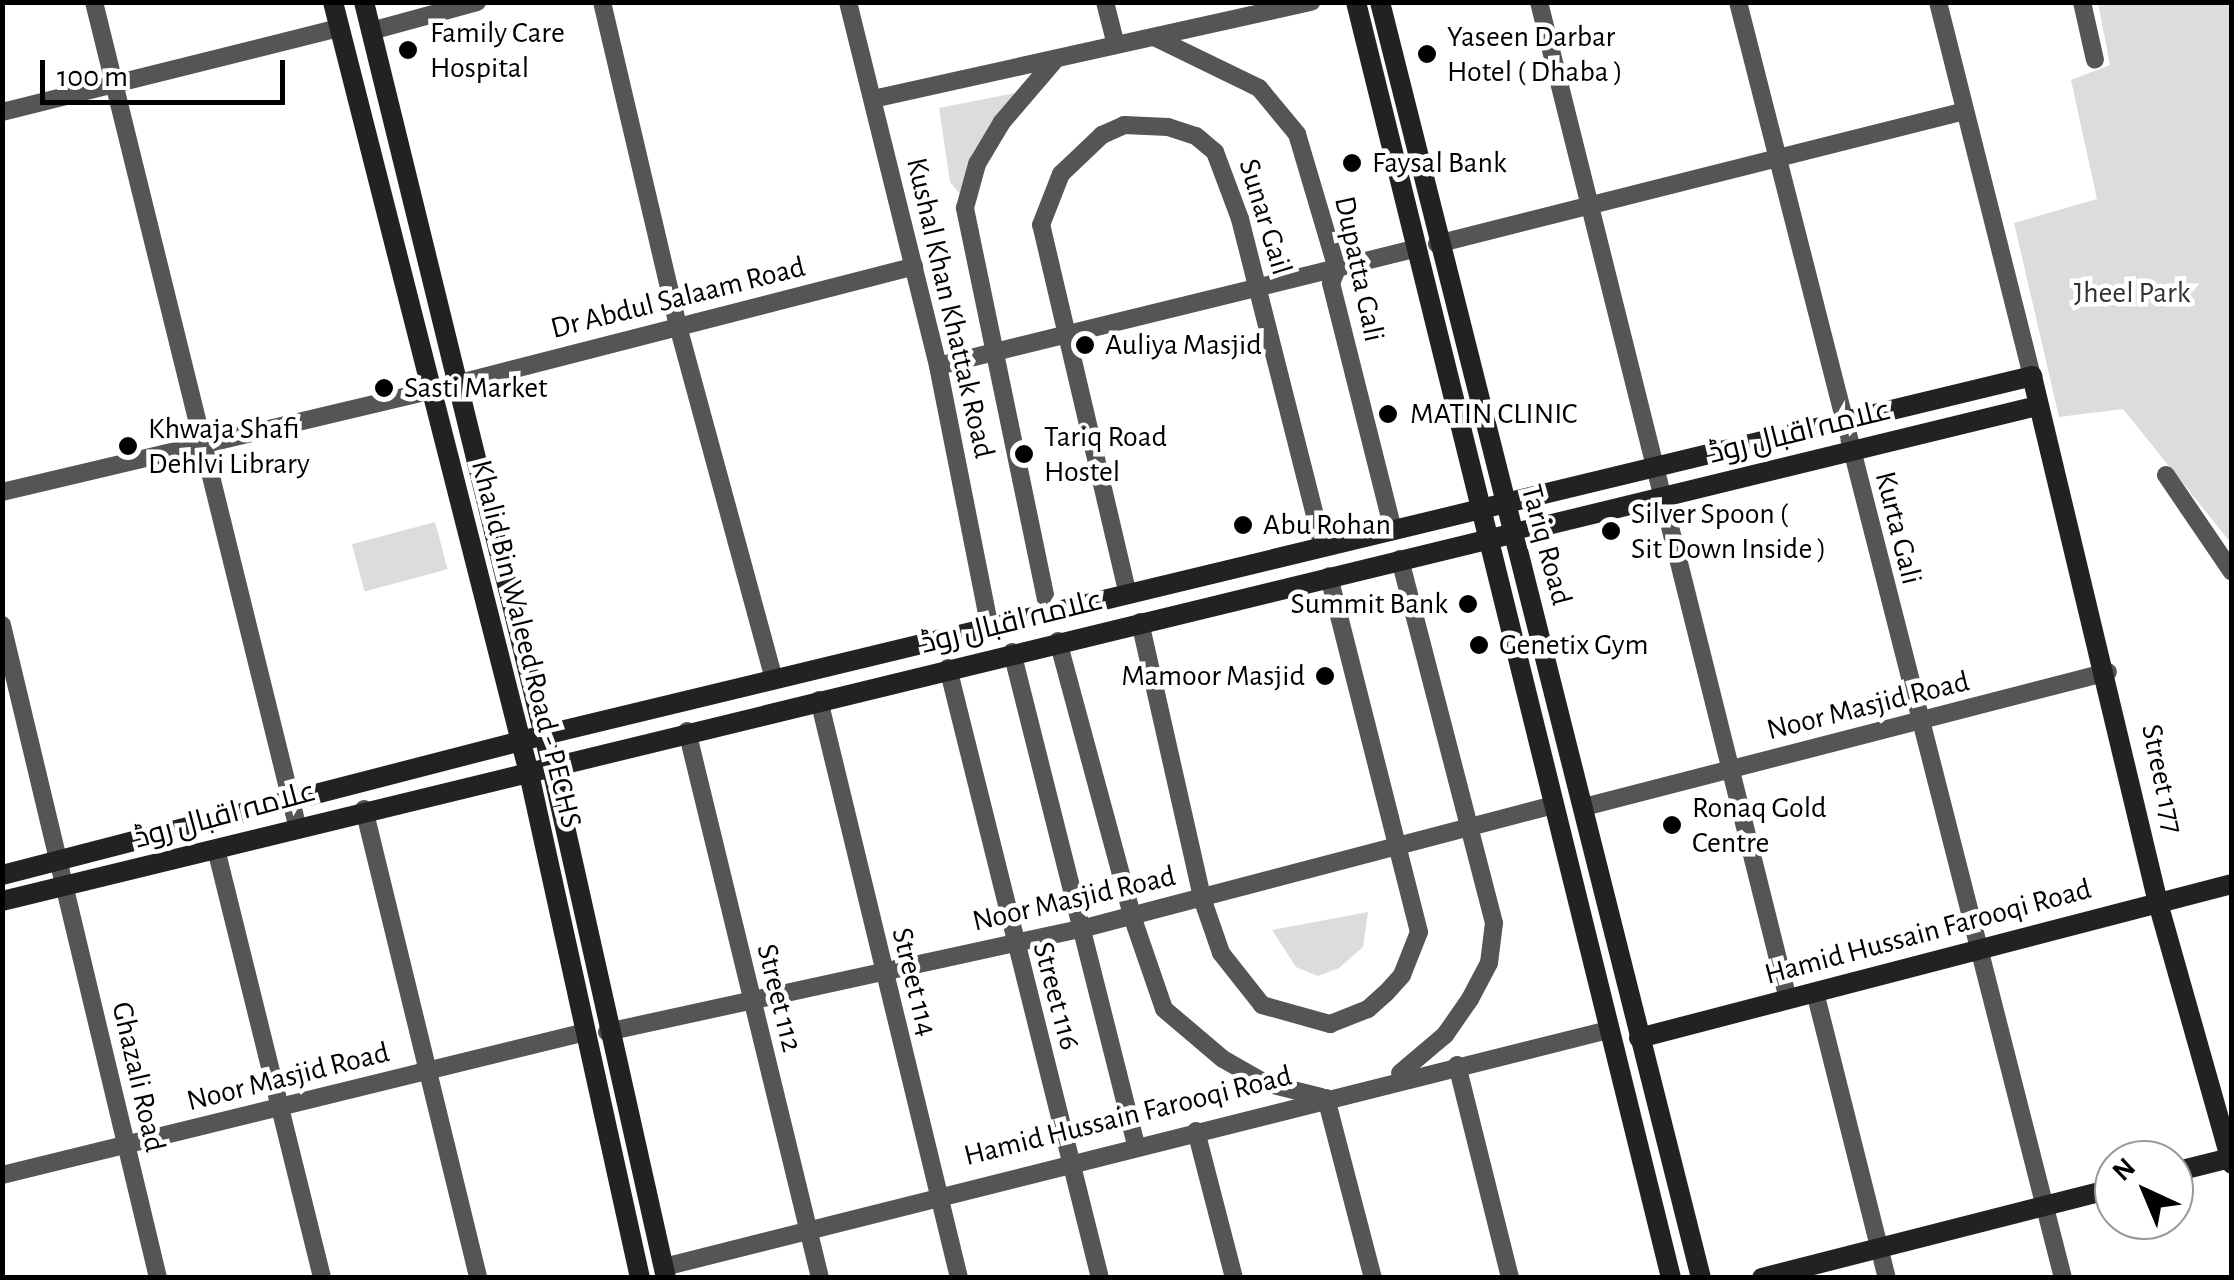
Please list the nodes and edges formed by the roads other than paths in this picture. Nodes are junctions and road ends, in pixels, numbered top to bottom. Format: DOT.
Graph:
graph roads {
  1 [pos="94,2"];
  2 [pos="333,2"];
  3 [pos="364,2"];
  4 [pos="476,2"];
  5 [pos="602,2"];
  6 [pos="848,2"];
  7 [pos="1105,2"];
  8 [pos="1311,2"];
  9 [pos="1356,2"];
  10 [pos="1380,2"];
  11 [pos="1538,2"];
  12 [pos="1738,2"];
  13 [pos="1938,2"];
  14 [pos="2082,2"];
  15 [pos="339,28"];
  16 [pos="371,31"];
  17 [pos="1154,37"];
  18 [pos="1116,46"];
  19 [pos="1056,59"];
  20 [pos="2096,60"];
  21 [pos="114,84"];
  22 [pos="873,99"];
  23 [pos="2,112"];
  24 [pos="1965,112"];
  25 [pos="1776,159"];
  26 [pos="1588,206"];
  27 [pos="1437,244"];
  28 [pos="1412,250"];
  29 [pos="914,266"];
  30 [pos="1337,269"];
  31 [pos="1258,288"];
  32 [pos="678,326"];
  33 [pos="1064,337"];
  34 [pos="995,351"];
  35 [pos="938,366"];
  36 [pos="2032,376"];
  37 [pos="456,384"];
  38 [pos="433,390"];
  39 [pos="2037,406"];
  40 [pos="1843,421"];
  41 [pos="202,444"];
  42 [pos="1850,451"];
  43 [pos="1654,467"];
  44 [pos="2166,475"];
  45 [pos="2,492"];
  46 [pos="1662,496"];
  47 [pos="1504,503"];
  48 [pos="1477,510"];
  49 [pos="1393,530"];
  50 [pos="1512,532"];
  51 [pos="1484,539"];
  52 [pos="1322,547"];
  53 [pos="1400,559"];
  54 [pos="2232,572"];
  55 [pos="1329,576"];
  56 [pos="1128,595"];
  57 [pos="1049,614"];
  58 [pos="1140,622"];
  59 [pos="2,625"];
  60 [pos="990,628"];
  61 [pos="1058,641"];
  62 [pos="1012,652"];
  63 [pos="948,668"];
  64 [pos="2108,672"];
  65 [pos="774,679"];
  66 [pos="818,700"];
  67 [pos="1920,721"];
  68 [pos="687,731"];
  69 [pos="544,735"];
  70 [pos="521,740"];
  71 [pos="551,764"];
  72 [pos="528,769"];
  73 [pos="1728,770"];
  74 [pos="291,804"];
  75 [pos="1551,806"];
  76 [pos="1584,808"];
  77 [pos="364,809"];
  78 [pos="297,825"];
  79 [pos="1474,828"];
  80 [pos="1398,846"];
  81 [pos="216,849"];
  82 [pos="62,861"];
  83 [pos="2,875"];
  84 [pos="2232,884"];
  85 [pos="68,888"];
  86 [pos="1202,898"];
  87 [pos="2,901"];
  88 [pos="2158,903"];
  89 [pos="1132,916"];
  90 [pos="1080,929"];
  91 [pos="1012,941"];
  92 [pos="1978,950"];
  93 [pos="882,972"];
  94 [pos="1815,992"];
  95 [pos="1788,999"];
  96 [pos="752,1004"];
  97 [pos="1608,1030"];
  98 [pos="586,1032"];
  99 [pos="608,1032"];
  100 [pos="1639,1038"];
  101 [pos="1456,1065"];
  102 [pos="427,1072"];
  103 [pos="1378,1085"];
  104 [pos="1326,1098"];
  105 [pos="280,1108"];
  106 [pos="1196,1131"];
  107 [pos="124,1145"];
  108 [pos="1136,1145"];
  109 [pos="1071,1160"];
  110 [pos="2231,1160"];
  111 [pos="2194,1168"];
  112 [pos="2,1175"];
  113 [pos="2094,1193"];
  114 [pos="940,1194"];
  115 [pos="2044,1205"];
  116 [pos="808,1228"];
  117 [pos="1879,1248"];
  118 [pos="665,1272"];
  119 [pos="639,1277"];
  120 [pos="158,1278"];
  121 [pos="322,1278"];
  122 [pos="478,1278"];
  123 [pos="820,1278"];
  124 [pos="959,1278"];
  125 [pos="1100,1278"];
  126 [pos="1234,1278"];
  127 [pos="1373,1278"];
  128 [pos="1510,1278"];
  129 [pos="1670,1278"];
  130 [pos="1701,1278"];
  131 [pos="1762,1278"];
  132 [pos="1887,1278"];
  133 [pos="2062,1278"];
  1 -- 21 [label="street"];
  2 -- 15 [label="main road, Khalid Bin Waleed Road - PECHS"];
  3 -- 16 [label="main road, Khalid Bin Waleed Road - PECHS"];
  4 -- 16 [label="street"];
  5 -- 32 [label="street"];
  6 -- 22 [label="street, Kushal Khan Khattak Road"];
  7 -- 18 [label="street"];
  8 -- 17 [label="street"];
  9 -- 28 [label="main road, Tariq Road"];
  10 -- 27 [label="main road, Tariq Road"];
  11 -- 26 [label="street"];
  12 -- 25 [label="street, Kurta Gali"];
  13 -- 24 [label="street"];
  14 -- 20 [label="street"];
  15 -- 21 [label="street"];
  15 -- 38 [label="main road, Khalid Bin Waleed Road - PECHS"];
  16 -- 37 [label="main road, Khalid Bin Waleed Road - PECHS"];
  17 -- 18 [label="street"];
  17 -- 30 [label="street, Dupatta Gali"];
  18 -- 19 [label="street"];
  19 -- 22 [label="street"];
  19 -- 34 [label="street"];
  21 -- 23 [label="street"];
  21 -- 41 [label="street"];
  22 -- 29 [label="street, Kushal Khan Khattak Road"];
  24 -- 25 [label="street"];
  24 -- 36 [label="street"];
  25 -- 26 [label="street"];
  25 -- 40 [label="street, Kurta Gali"];
  26 -- 27 [label="street"];
  26 -- 43 [label="street"];
  27 -- 47 [label="main road, Tariq Road"];
  28 -- 30 [label="street"];
  28 -- 48 [label="main road, Tariq Road"];
  29 -- 32 [label="street, Dr Abdul Salaam Road"];
  29 -- 35 [label="street, Kushal Khan Khattak Road"];
  30 -- 31 [label="street"];
  30 -- 49 [label="street, Dupatta Gali"];
  31 -- 33 [label="street"];
  31 -- 33 [label="street, Sunar Gail"];
  31 -- 52 [label="street, Sunar Gail"];
  32 -- 37 [label="street, Dr Abdul Salaam Road"];
  32 -- 65 [label="street"];
  33 -- 34 [label="street"];
  33 -- 56 [label="street, Sunar Gail"];
  34 -- 35 [label="street"];
  34 -- 57 [label="street"];
  35 -- 60 [label="street, Kushal Khan Khattak Road"];
  36 -- 39 [label="main road, Street 177"];
  36 -- 40 [label="main road, علامہ اقبال روڈ"];
  37 -- 69 [label="main road, Khalid Bin Waleed Road - PECHS"];
  38 -- 41 [label="street"];
  38 -- 70 [label="main road, Khalid Bin Waleed Road - PECHS"];
  39 -- 42 [label="main road, علامہ اقبال روڈ"];
  39 -- 64 [label="main road, Street 177"];
  40 -- 42 [label="street, Kurta Gali"];
  40 -- 43 [label="main road, علامہ اقبال روڈ"];
  41 -- 45 [label="street"];
  41 -- 74 [label="street"];
  42 -- 46 [label="main road, علامہ اقبال روڈ"];
  42 -- 67 [label="street, Kurta Gali"];
  43 -- 46 [label="street"];
  43 -- 47 [label="main road, علامہ اقبال روڈ"];
  44 -- 54 [label="street"];
  46 -- 50 [label="main road, علامہ اقبال روڈ"];
  46 -- 73 [label="street"];
  47 -- 48 [label="main road, علامہ اقبال روڈ"];
  47 -- 50 [label="main road, Tariq Road"];
  48 -- 49 [label="main road, علامہ اقبال روڈ"];
  48 -- 51 [label="main road, Tariq Road"];
  49 -- 52 [label="main road, علامہ اقبال روڈ"];
  50 -- 51 [label="main road, علامہ اقبال روڈ"];
  50 -- 76 [label="main road, Tariq Road"];
  51 -- 53 [label="main road, علامہ اقبال روڈ"];
  51 -- 75 [label="main road, Tariq Road"];
  52 -- 56 [label="main road, علامہ اقبال روڈ"];
  53 -- 55 [label="main road, علامہ اقبال روڈ"];
  53 -- 79 [label="street"];
  55 -- 58 [label="main road, علامہ اقبال روڈ"];
  55 -- 80 [label="street"];
  56 -- 57 [label="main road, علامہ اقبال روڈ"];
  57 -- 60 [label="main road, علامہ اقبال روڈ"];
  58 -- 61 [label="main road, علامہ اقبال روڈ"];
  58 -- 86 [label="street"];
  59 -- 82 [label="street, Ghazali Road"];
  60 -- 65 [label="main road, علامہ اقبال روڈ"];
  61 -- 62 [label="main road, علامہ اقبال روڈ"];
  61 -- 89 [label="street"];
  62 -- 63 [label="main road, علامہ اقبال روڈ"];
  62 -- 90 [label="street"];
  63 -- 66 [label="main road, علامہ اقبال روڈ"];
  63 -- 91 [label="street, Street 116"];
  64 -- 67 [label="street, Noor Masjid Road"];
  64 -- 88 [label="main road, Street 177"];
  65 -- 69 [label="main road, علامہ اقبال روڈ"];
  66 -- 68 [label="main road, علامہ اقبال روڈ"];
  66 -- 93 [label="street, Street 114"];
  67 -- 73 [label="street, Noor Masjid Road"];
  67 -- 92 [label="street, Kurta Gali"];
  68 -- 71 [label="main road, علامہ اقبال روڈ"];
  68 -- 96 [label="street, Street 112"];
  69 -- 70 [label="main road, علامہ اقبال روڈ"];
  69 -- 71 [label="main road, Khalid Bin Waleed Road - PECHS"];
  70 -- 72 [label="main road, Khalid Bin Waleed Road - PECHS"];
  70 -- 74 [label="main road, علامہ اقبال روڈ"];
  71 -- 72 [label="main road, علامہ اقبال روڈ"];
  71 -- 99 [label="main road, Khalid Bin Waleed Road - PECHS"];
  72 -- 77 [label="main road, علامہ اقبال روڈ"];
  72 -- 98 [label="main road, Khalid Bin Waleed Road - PECHS"];
  73 -- 76 [label="street, Noor Masjid Road"];
  73 -- 95 [label="street"];
  74 -- 78 [label="street"];
  74 -- 82 [label="main road, علامہ اقبال روڈ"];
  75 -- 79 [label="street, Noor Masjid Road"];
  75 -- 97 [label="main road, Tariq Road"];
  76 -- 100 [label="main road, Tariq Road"];
  77 -- 78 [label="main road, علامہ اقبال روڈ"];
  77 -- 102 [label="street"];
  78 -- 81 [label="main road, علامہ اقبال روڈ"];
  79 -- 80 [label="street, Noor Masjid Road"];
  79 -- 103 [label="street"];
  80 -- 86 [label="street, Noor Masjid Road"];
  80 -- 86 [label="street"];
  81 -- 85 [label="main road, علامہ اقبال روڈ"];
  81 -- 105 [label="street"];
  82 -- 83 [label="main road, علامہ اقبال روڈ"];
  82 -- 85 [label="street, Ghazali Road"];
  84 -- 88 [label="main road, Hamid Hussain Farooqi Road"];
  85 -- 87 [label="main road, علامہ اقبال روڈ"];
  85 -- 107 [label="street, Ghazali Road"];
  86 -- 89 [label="street, Noor Masjid Road"];
  88 -- 92 [label="main road, Hamid Hussain Farooqi Road"];
  88 -- 110 [label="main road, Street 177"];
  89 -- 90 [label="street, Noor Masjid Road"];
  89 -- 104 [label="street"];
  90 -- 91 [label="street, Noor Masjid Road"];
  90 -- 108 [label="street"];
  91 -- 93 [label="street, Noor Masjid Road"];
  91 -- 109 [label="street, Street 116"];
  92 -- 94 [label="main road, Hamid Hussain Farooqi Road"];
  92 -- 115 [label="street, Kurta Gali"];
  93 -- 96 [label="street, Noor Masjid Road"];
  93 -- 114 [label="street, Street 114"];
  94 -- 95 [label="main road, Hamid Hussain Farooqi Road"];
  94 -- 117 [label="street"];
  95 -- 100 [label="main road, Hamid Hussain Farooqi Road"];
  96 -- 99 [label="street, Noor Masjid Road"];
  96 -- 116 [label="street, Street 112"];
  97 -- 101 [label="street, Hamid Hussain Farooqi Road"];
  97 -- 129 [label="main road, Tariq Road"];
  98 -- 102 [label="street, Noor Masjid Road"];
  98 -- 119 [label="main road, Khalid Bin Waleed Road - PECHS"];
  99 -- 118 [label="main road, Khalid Bin Waleed Road - PECHS"];
  100 -- 130 [label="main road, Tariq Road"];
  101 -- 103 [label="street, Hamid Hussain Farooqi Road"];
  101 -- 128 [label="street"];
  102 -- 105 [label="street, Noor Masjid Road"];
  102 -- 122 [label="street"];
  103 -- 104 [label="street, Hamid Hussain Farooqi Road"];
  104 -- 106 [label="street, Hamid Hussain Farooqi Road"];
  104 -- 127 [label="street"];
  105 -- 107 [label="street, Noor Masjid Road"];
  105 -- 121 [label="street"];
  106 -- 108 [label="street, Hamid Hussain Farooqi Road"];
  106 -- 126 [label="street"];
  107 -- 112 [label="street, Noor Masjid Road"];
  107 -- 120 [label="street, Ghazali Road"];
  108 -- 109 [label="street, Hamid Hussain Farooqi Road"];
  109 -- 114 [label="street, Hamid Hussain Farooqi Road"];
  109 -- 125 [label="street, Street 116"];
  110 -- 111 [label="main road"];
  113 -- 115 [label="main road"];
  114 -- 116 [label="street, Hamid Hussain Farooqi Road"];
  114 -- 124 [label="street, Street 114"];
  115 -- 117 [label="main road"];
  115 -- 133 [label="street, Kurta Gali"];
  116 -- 118 [label="street, Hamid Hussain Farooqi Road"];
  116 -- 123 [label="street, Street 112"];
  117 -- 131 [label="main road"];
  117 -- 132 [label="street"];
}
